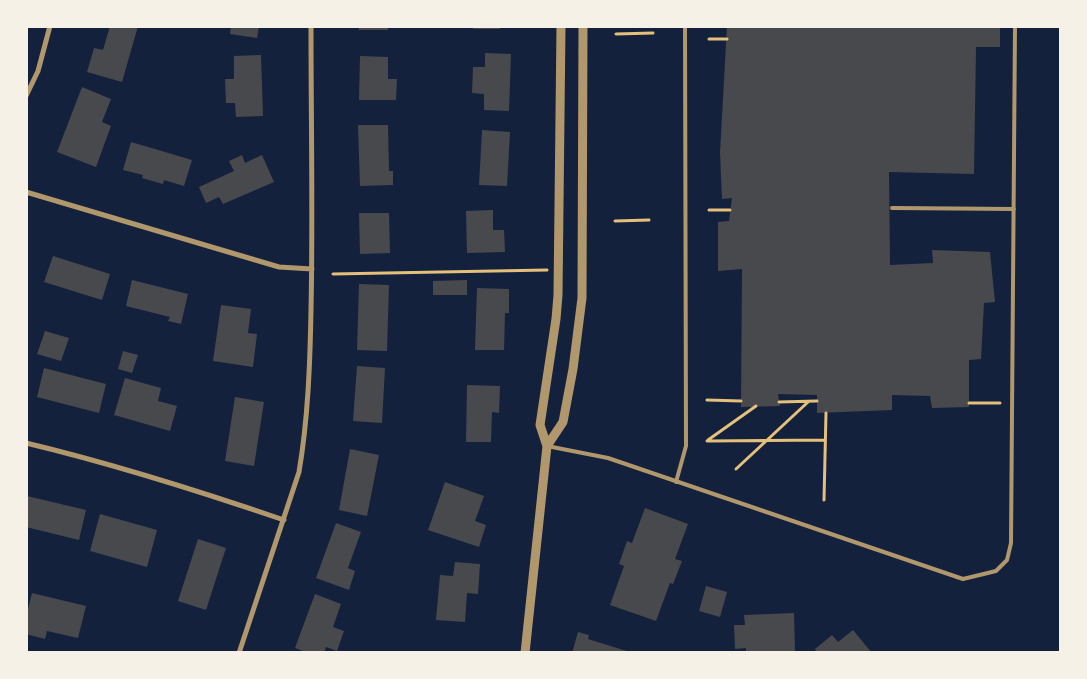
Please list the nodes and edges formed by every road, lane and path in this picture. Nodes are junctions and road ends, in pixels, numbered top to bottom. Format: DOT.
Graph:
graph roads {
  1 [pos="50,26"];
  2 [pos="311,26"];
  3 [pos="561,26"];
  4 [pos="583,26"];
  5 [pos="685,26"];
  6 [pos="1015,26"];
  7 [pos="653,33"];
  8 [pos="616,34"];
  9 [pos="709,39"];
  10 [pos="726,39"];
  11 [pos="26,96"];
  12 [pos="26,192"];
  13 [pos="892,208"];
  14 [pos="1014,209"];
  15 [pos="709,210"];
  16 [pos="730,210"];
  17 [pos="649,220"];
  18 [pos="615,221"];
  19 [pos="312,269"];
  20 [pos="547,270"];
  21 [pos="333,274"];
  22 [pos="707,400"];
  23 [pos="741,401"];
  24 [pos="817,401"];
  25 [pos="779,402"];
  26 [pos="808,402"];
  27 [pos="969,403"];
  28 [pos="1000,403"];
  29 [pos="756,406"];
  30 [pos="826,413"];
  31 [pos="767,440"];
  32 [pos="825,440"];
  33 [pos="26,443"];
  34 [pos="547,446"];
  35 [pos="736,469"];
  36 [pos="676,482"];
  37 [pos="824,500"];
  38 [pos="284,520"];
  39 [pos="239,653"];
  40 [pos="525,653"];
  1 -- 11 [label="street"];
  2 -- 19 [label="street"];
  3 -- 34 [label="street"];
  4 -- 34 [label="street"];
  5 -- 36 [label="lane"];
  6 -- 14 [label="lane"];
  7 -- 8 [label="path"];
  9 -- 10 [label="path"];
  12 -- 19 [label="street"];
  13 -- 14 [label="lane"];
  14 -- 36 [label="lane"];
  15 -- 16 [label="path"];
  17 -- 18 [label="path"];
  19 -- 38 [label="street"];
  20 -- 21 [label="path"];
  22 -- 23 [label="path"];
  24 -- 26 [label="path"];
  25 -- 26 [label="path"];
  26 -- 31 [label="path"];
  27 -- 28 [label="path"];
  29 -- 31 [label="path"];
  30 -- 32 [label="path"];
  31 -- 32 [label="path"];
  31 -- 35 [label="path"];
  32 -- 37 [label="path"];
  33 -- 38 [label="street"];
  34 -- 36 [label="lane"];
  34 -- 40 [label="street"];
  38 -- 39 [label="street"];
}
